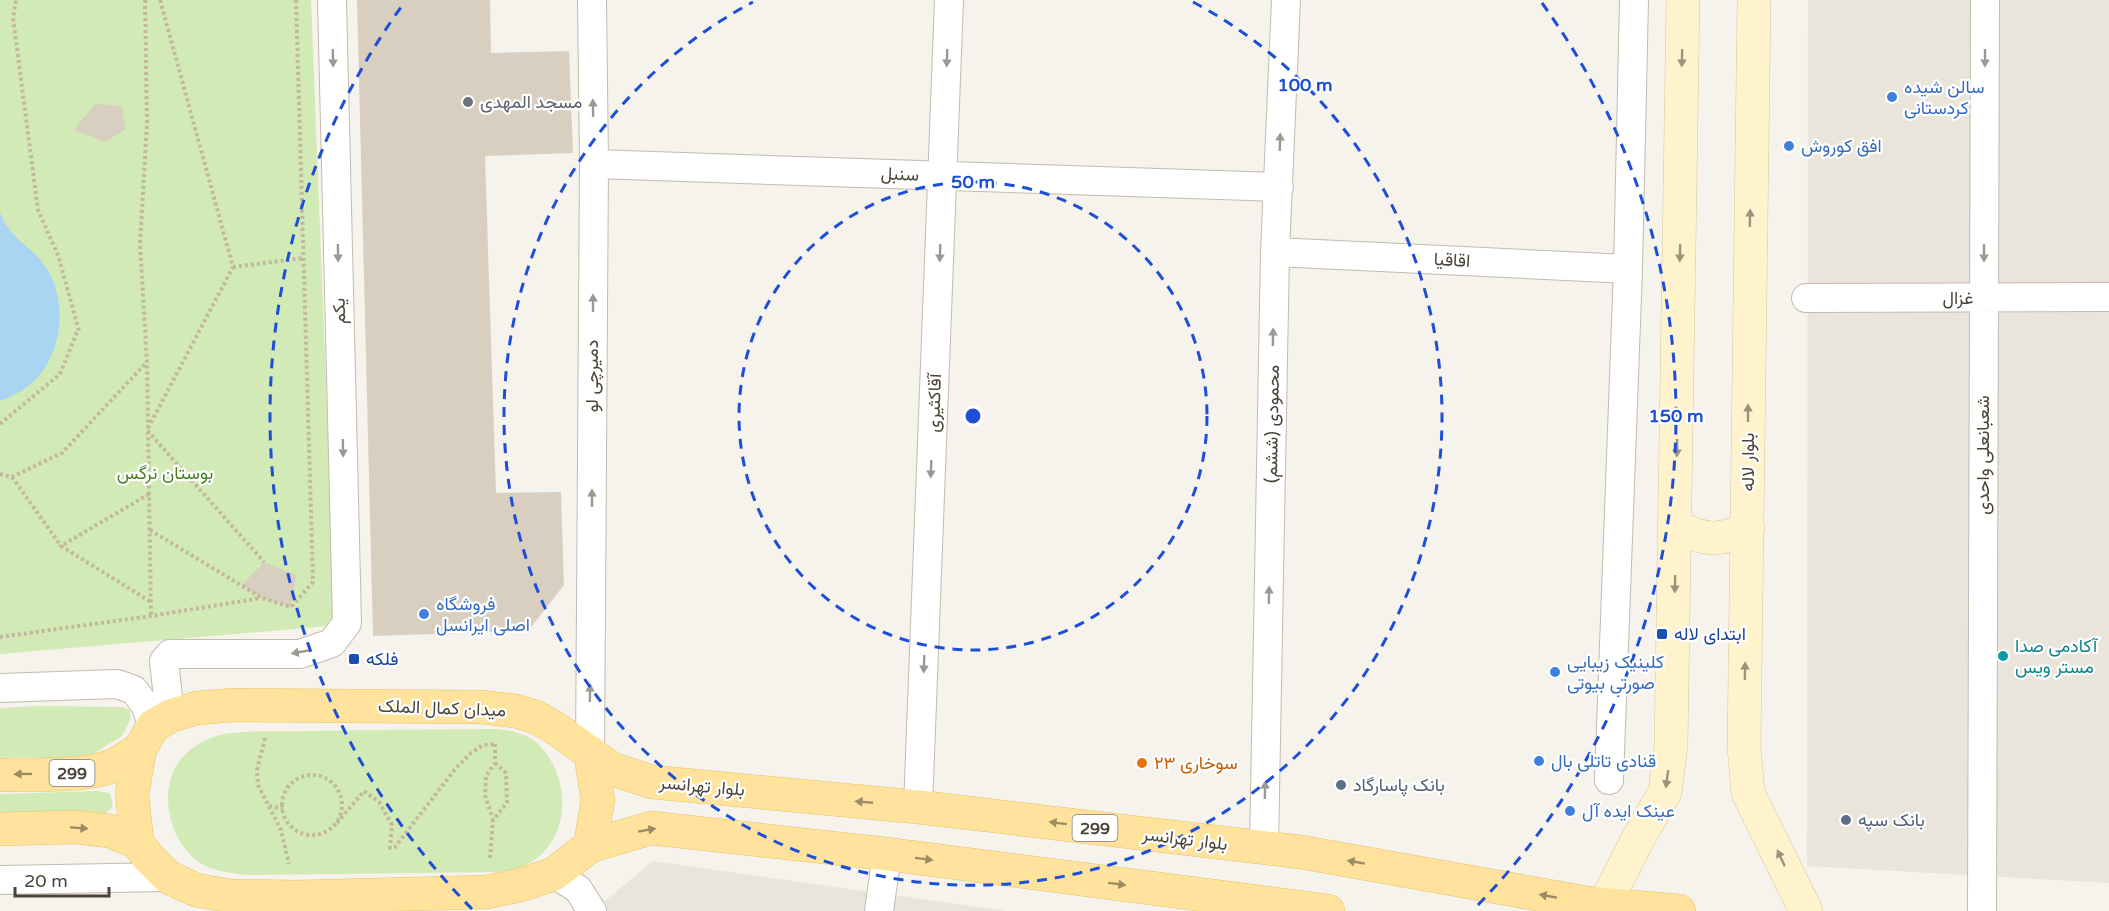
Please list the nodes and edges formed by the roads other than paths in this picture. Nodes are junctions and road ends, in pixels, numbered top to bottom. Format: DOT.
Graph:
graph roads {
  1 [pos="332,0"];
  2 [pos="592,0"];
  3 [pos="950,0"];
  4 [pos="1286,0"];
  5 [pos="1634,0"];
  6 [pos="1683,0"];
  7 [pos="1754,0"];
  8 [pos="1985,0"];
  9 [pos="594,164"];
  10 [pos="943,176"];
  11 [pos="1279,187"];
  12 [pos="1275,252"];
  13 [pos="1628,269"];
  14 [pos="2109,297"];
  15 [pos="1806,298"];
  16 [pos="1984,298"];
  17 [pos="1676,526"];
  18 [pos="1748,528"];
  19 [pos="0,688"];
  20 [pos="154,730"];
  21 [pos="590,752"];
  22 [pos="0,775"];
  23 [pos="1609,780"];
  24 [pos="918,807"];
  25 [pos="0,829"];
  26 [pos="137,842"];
  27 [pos="590,846"];
  28 [pos="1264,848"];
  29 [pos="887,854"];
  30 [pos="554,874"];
  31 [pos="168,877"];
  32 [pos="0,880"];
  33 [pos="1605,904"];
  34 [pos="1310,910"];
  35 [pos="592,911"];
  36 [pos="879,911"];
  37 [pos="1679,911"];
  38 [pos="1806,911"];
  39 [pos="1982,911"];
  1 -- 20 [label="street, یکم, one-way"];
  9 -- 2 [label="street, دمیرچی لو, one-way"];
  3 -- 10 [label="street, آقاکثیری, one-way"];
  11 -- 4 [label="street, محمودی (ششم), one-way"];
  5 -- 13 [label="street"];
  6 -- 17 [label="main road, one-way"];
  18 -- 7 [label="main road, بلوار لاله, one-way"];
  8 -- 16 [label="street, شعبانعلی واحدی, one-way"];
  9 -- 10 [label="street, سنبل"];
  21 -- 9 [label="street, دمیرچی لو, one-way"];
  10 -- 11 [label="street, سنبل"];
  10 -- 24 [label="street, آقاکثیری, one-way"];
  11 -- 12 [label="street, محمودی (ششم)"];
  12 -- 13 [label="street, اقاقیا"];
  28 -- 12 [label="street, محمودی (ششم), one-way"];
  13 -- 23 [label="street"];
  14 -- 16 [label="street, غزال"];
  15 -- 16 [label="street, غزال"];
  16 -- 39 [label="street, شعبانعلی واحدی"];
  17 -- 18 [label="main road"];
  17 -- 33 [label="main road, one-way"];
  38 -- 18 [label="main road, بلوار لاله, one-way"];
  19 -- 20 [label="street"];
  20 -- 21 [label="main road, میدان کمال الملک"];
  20 -- 22 [label="main road, 299, one-way"];
  20 -- 26 [label="main road"];
  24 -- 21 [label="main road, بلوار تهرانسر / 299, one-way"];
  21 -- 27 [label="main road"];
  28 -- 24 [label="main road, بلوار تهرانسر / 299, one-way"];
  25 -- 26 [label="main road, one-way"];
  26 -- 31 [label="main road"];
  27 -- 29 [label="main road, one-way"];
  27 -- 30 [label="main road"];
  33 -- 28 [label="main road, بلوار تهرانسر / 299, one-way"];
  29 -- 34 [label="main road, one-way"];
  29 -- 36 [label="street"];
  30 -- 31 [label="main road"];
  30 -- 35 [label="street"];
  31 -- 32 [label="street"];
  33 -- 37 [label="main road, بلوار تهرانسر"];
}
